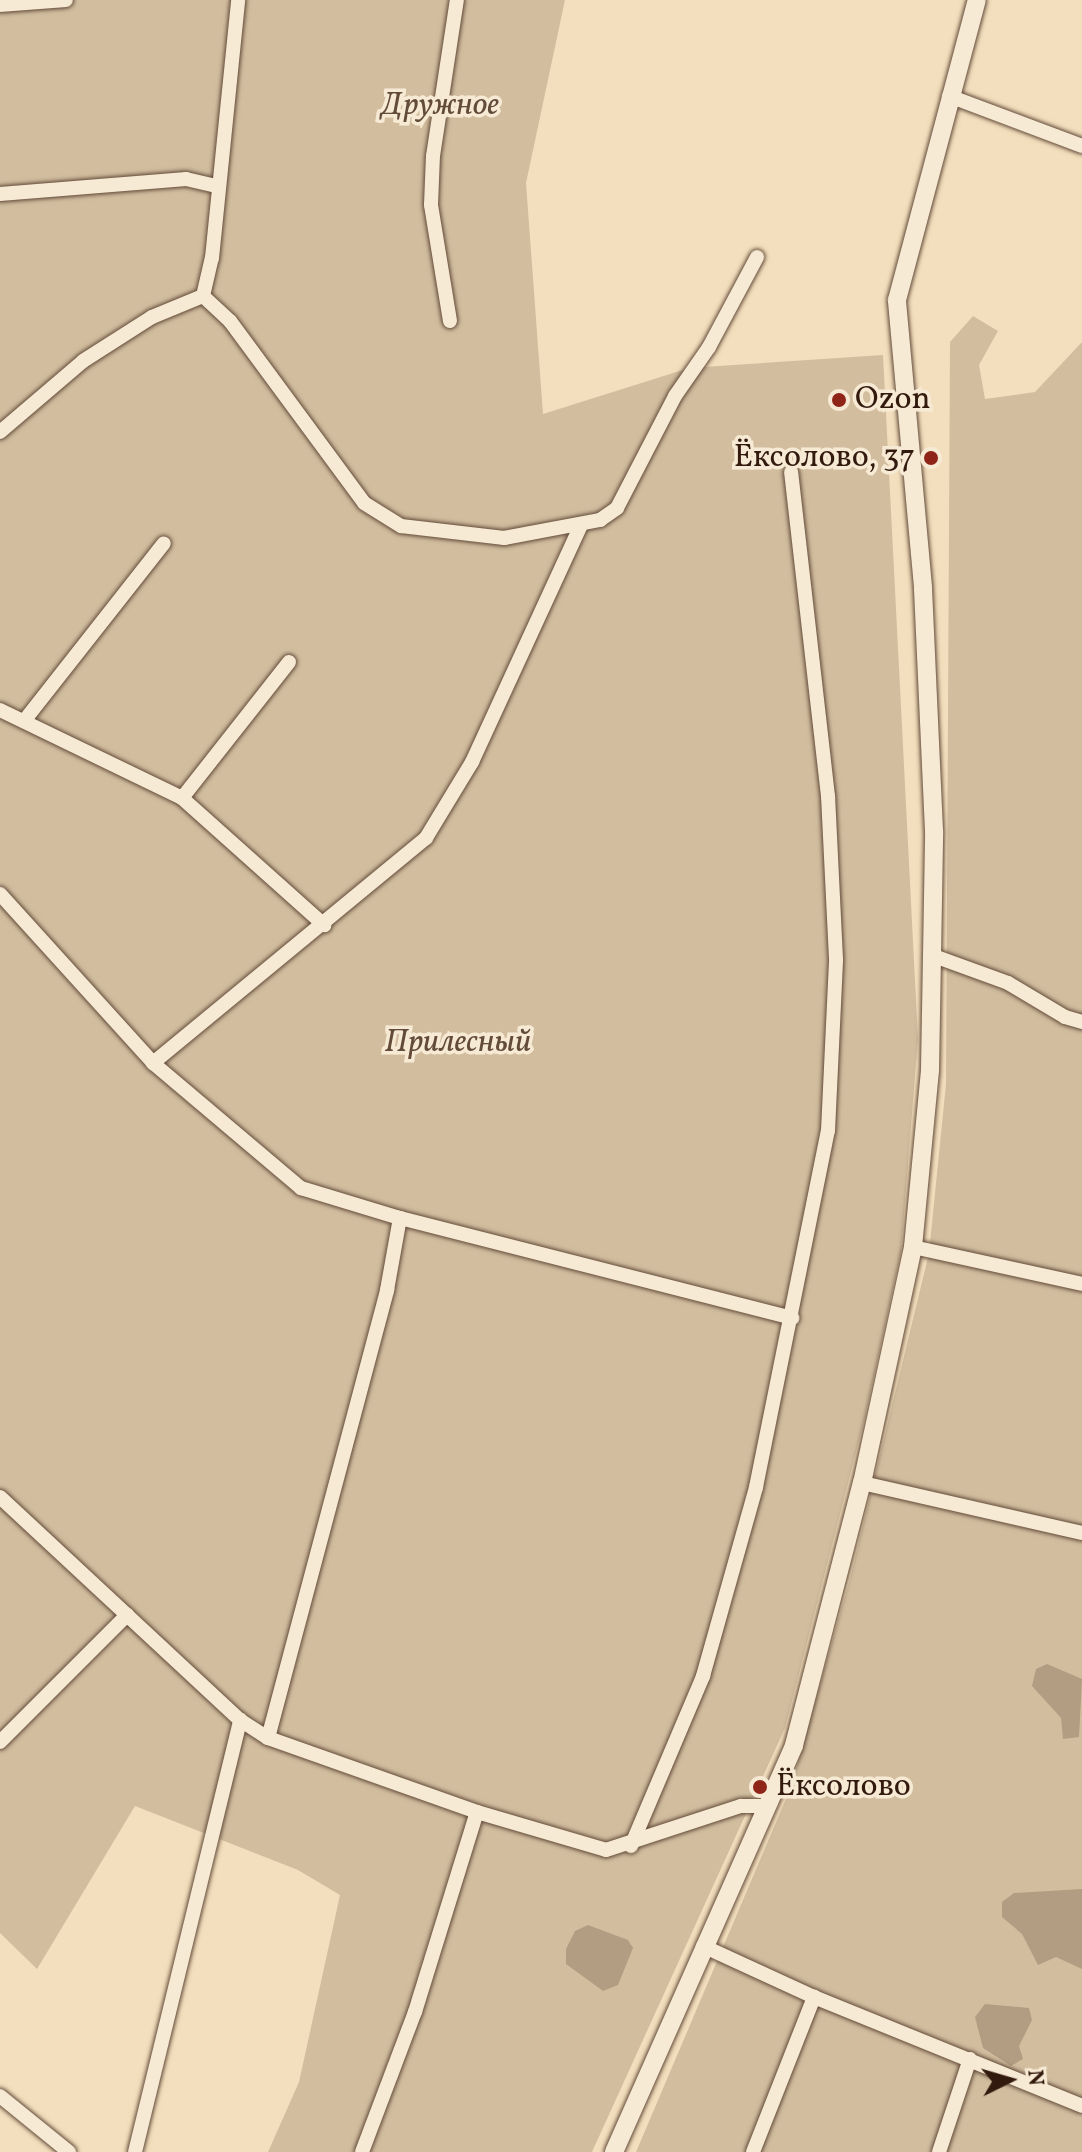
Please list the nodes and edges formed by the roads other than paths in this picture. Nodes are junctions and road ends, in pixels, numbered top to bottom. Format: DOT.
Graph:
graph roads {
  1 [pos="66,0"];
  2 [pos="238,0"];
  3 [pos="457,0"];
  4 [pos="977,0"];
  5 [pos="0,5"];
  6 [pos="949,96"];
  7 [pos="1082,146"];
  8 [pos="216,186"];
  9 [pos="0,194"];
  10 [pos="757,257"];
  11 [pos="203,296"];
  12 [pos="450,321"];
  13 [pos="0,432"];
  14 [pos="791,472"];
  15 [pos="581,525"];
  16 [pos="164,543"];
  17 [pos="289,662"];
  18 [pos="0,710"];
  19 [pos="24,721"];
  20 [pos="182,798"];
  21 [pos="0,894"];
  22 [pos="324,925"];
  23 [pos="934,956"];
  24 [pos="1082,1022"];
  25 [pos="153,1063"];
  26 [pos="400,1218"];
  27 [pos="913,1247"];
  28 [pos="1082,1284"];
  29 [pos="792,1318"];
  30 [pos="862,1483"];
  31 [pos="0,1497"];
  32 [pos="1082,1533"];
  33 [pos="127,1615"];
  34 [pos="240,1720"];
  35 [pos="268,1738"];
  36 [pos="0,1742"];
  37 [pos="768,1806"];
  38 [pos="477,1812"];
  39 [pos="631,1846"];
  40 [pos="703,1946"];
  41 [pos="814,1997"];
  42 [pos="970,2059"];
  43 [pos="0,2096"];
  44 [pos="1082,2106"];
  45 [pos="69,2152"];
  46 [pos="135,2152"];
  47 [pos="362,2152"];
  48 [pos="614,2152"];
  49 [pos="753,2152"];
  50 [pos="939,2152"];
  1 -- 5 [label="street"];
  2 -- 8 [label="street"];
  3 -- 12 [label="street"];
  4 -- 6 [label="street"];
  6 -- 7 [label="street"];
  6 -- 23 [label="street"];
  8 -- 9 [label="street"];
  8 -- 11 [label="street"];
  10 -- 15 [label="street"];
  11 -- 13 [label="street"];
  11 -- 15 [label="street"];
  14 -- 29 [label="street"];
  15 -- 22 [label="street"];
  16 -- 19 [label="street"];
  17 -- 20 [label="street"];
  18 -- 19 [label="street"];
  19 -- 20 [label="street"];
  20 -- 22 [label="street"];
  21 -- 25 [label="street"];
  22 -- 25 [label="street"];
  23 -- 24 [label="street"];
  23 -- 27 [label="street"];
  25 -- 26 [label="street"];
  26 -- 29 [label="street"];
  26 -- 35 [label="street"];
  27 -- 28 [label="street"];
  27 -- 30 [label="street"];
  29 -- 39 [label="street"];
  30 -- 32 [label="street"];
  30 -- 37 [label="street"];
  31 -- 33 [label="street"];
  33 -- 34 [label="street"];
  33 -- 36 [label="street"];
  34 -- 35 [label="street"];
  34 -- 46 [label="street"];
  35 -- 38 [label="street"];
  37 -- 39 [label="street"];
  37 -- 40 [label="street"];
  38 -- 39 [label="street"];
  38 -- 47 [label="street"];
  40 -- 41 [label="street"];
  40 -- 48 [label="street"];
  41 -- 42 [label="street"];
  41 -- 49 [label="street"];
  42 -- 44 [label="street"];
  42 -- 50 [label="street"];
  43 -- 45 [label="street"];
}
